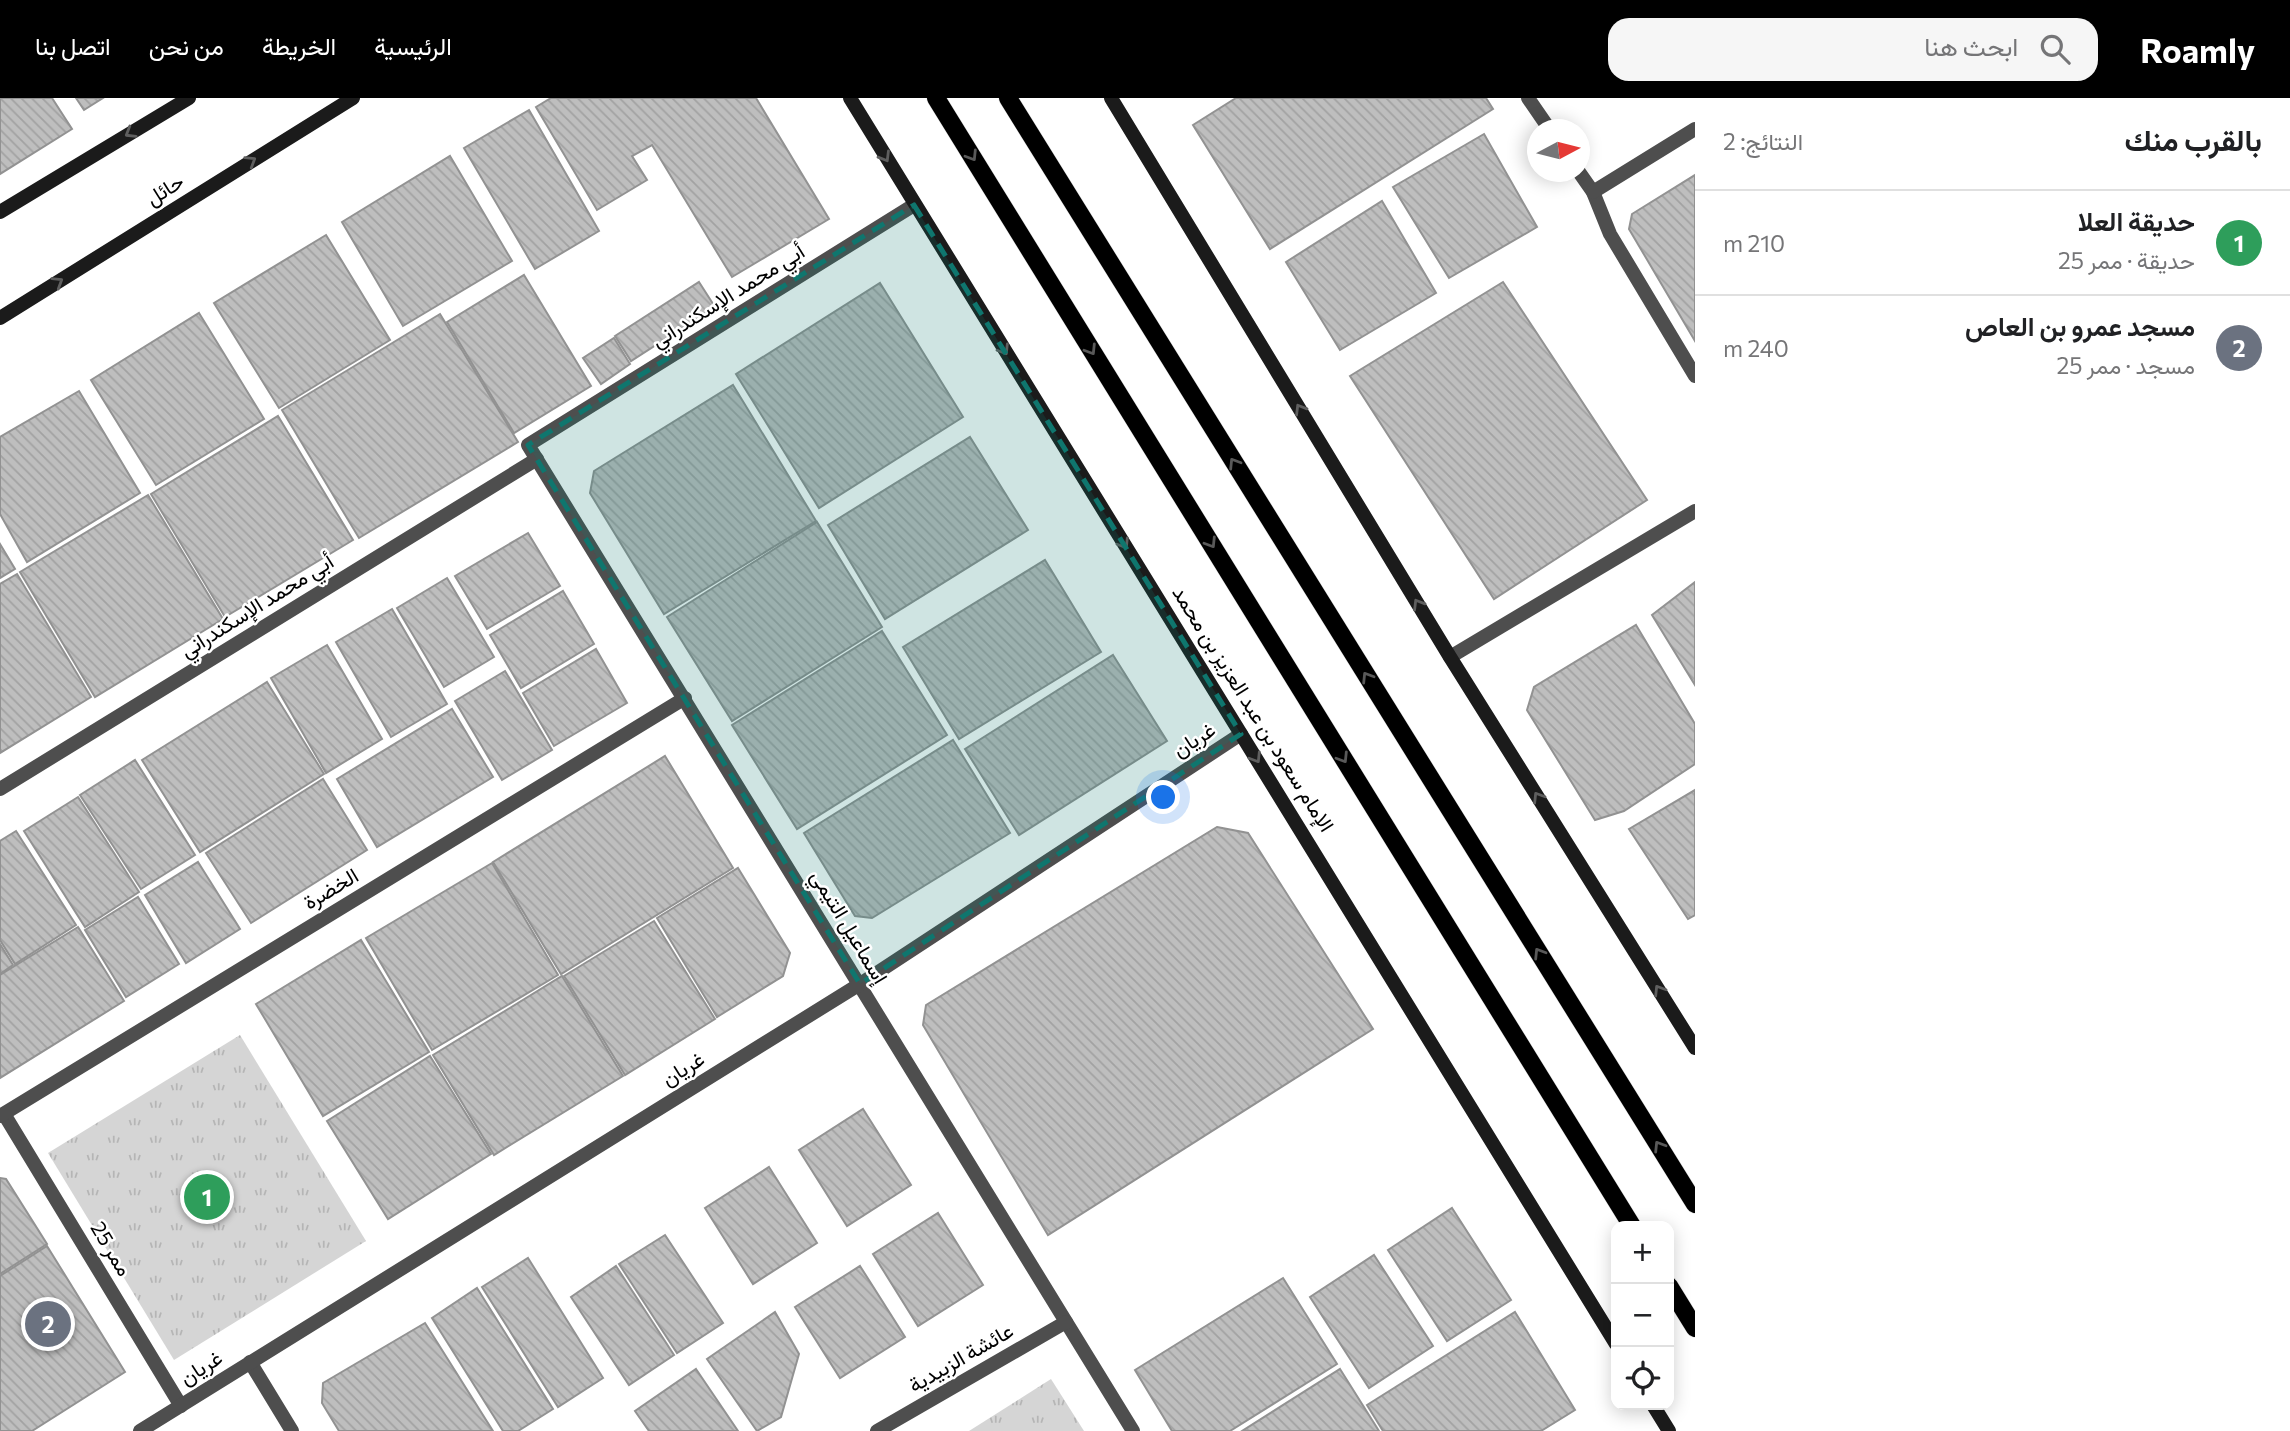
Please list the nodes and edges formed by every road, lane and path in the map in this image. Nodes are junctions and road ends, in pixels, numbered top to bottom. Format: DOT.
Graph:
graph roads {
  1 [pos="189,98"];
  2 [pos="353,98"];
  3 [pos="850,98"];
  4 [pos="936,98"];
  5 [pos="1008,98"];
  6 [pos="1528,98"];
  7 [pos="1116,100"];
  8 [pos="1542,119"];
  9 [pos="1695,129"];
  10 [pos="1586,182"];
  11 [pos="1593,192"];
  12 [pos="914,205"];
  13 [pos="0,212"];
  14 [pos="0,318"];
  15 [pos="1695,376"];
  16 [pos="528,445"];
  17 [pos="537,459"];
  18 [pos="1695,511"];
  19 [pos="1450,657"];
  20 [pos="685,698"];
  21 [pos="1241,734"];
  22 [pos="0,789"];
  23 [pos="860,984"];
  24 [pos="1695,1048"];
  25 [pos="2,1115"];
  26 [pos="1695,1204"];
  27 [pos="1629,1221"];
  28 [pos="1674,1294"];
  29 [pos="1066,1322"];
  30 [pos="1695,1328"];
  31 [pos="1611,1337"];
  32 [pos="250,1362"];
  33 [pos="181,1406"];
  34 [pos="1656,1410"];
  35 [pos="140,1431"];
  36 [pos="292,1431"];
  37 [pos="877,1431"];
  38 [pos="1133,1431"];
  39 [pos="1669,1431"];
  1 -- 13 [label="street, one-way"];
  14 -- 2 [label="street, حائل, one-way"];
  3 -- 12 [label="street, الإمام سعود بن عبد العزيز بن محمد, one-way"];
  4 -- 27 [label="main road, one-way"];
  26 -- 5 [label="main road, one-way"];
  6 -- 8 [label="street"];
  19 -- 7 [label="street, one-way"];
  9 -- 11 [label="street"];
  10 -- 11 [label="street"];
  11 -- 15 [label="street"];
  12 -- 16 [label="street, أبي محمد الإسكندراني"];
  12 -- 21 [label="street, الإمام سعود بن عبد العزيز بن محمد, one-way"];
  16 -- 17 [label="street, إسماعيل التيمي"];
  17 -- 20 [label="street, إسماعيل التيمي"];
  17 -- 22 [label="street, أبي محمد الإسكندراني"];
  18 -- 19 [label="street"];
  24 -- 19 [label="street, one-way"];
  20 -- 23 [label="street, إسماعيل التيمي"];
  20 -- 25 [label="street, الخضرة"];
  21 -- 23 [label="street, غريان"];
  21 -- 31 [label="street, الإمام سعود بن عبد العزيز بن محمد, one-way"];
  23 -- 29 [label="street, إسماعيل التيمي"];
  23 -- 32 [label="street, غريان"];
  25 -- 33 [label="street, ممر 25"];
  28 -- 30 [label="main road"];
  29 -- 37 [label="street, عائشة الزبيدية"];
  29 -- 38 [label="street, إسماعيل التيمي"];
  32 -- 33 [label="street, غريان"];
  32 -- 36 [label="street"];
  33 -- 35 [label="street, غريان"];
  34 -- 39 [label="street"];
}
